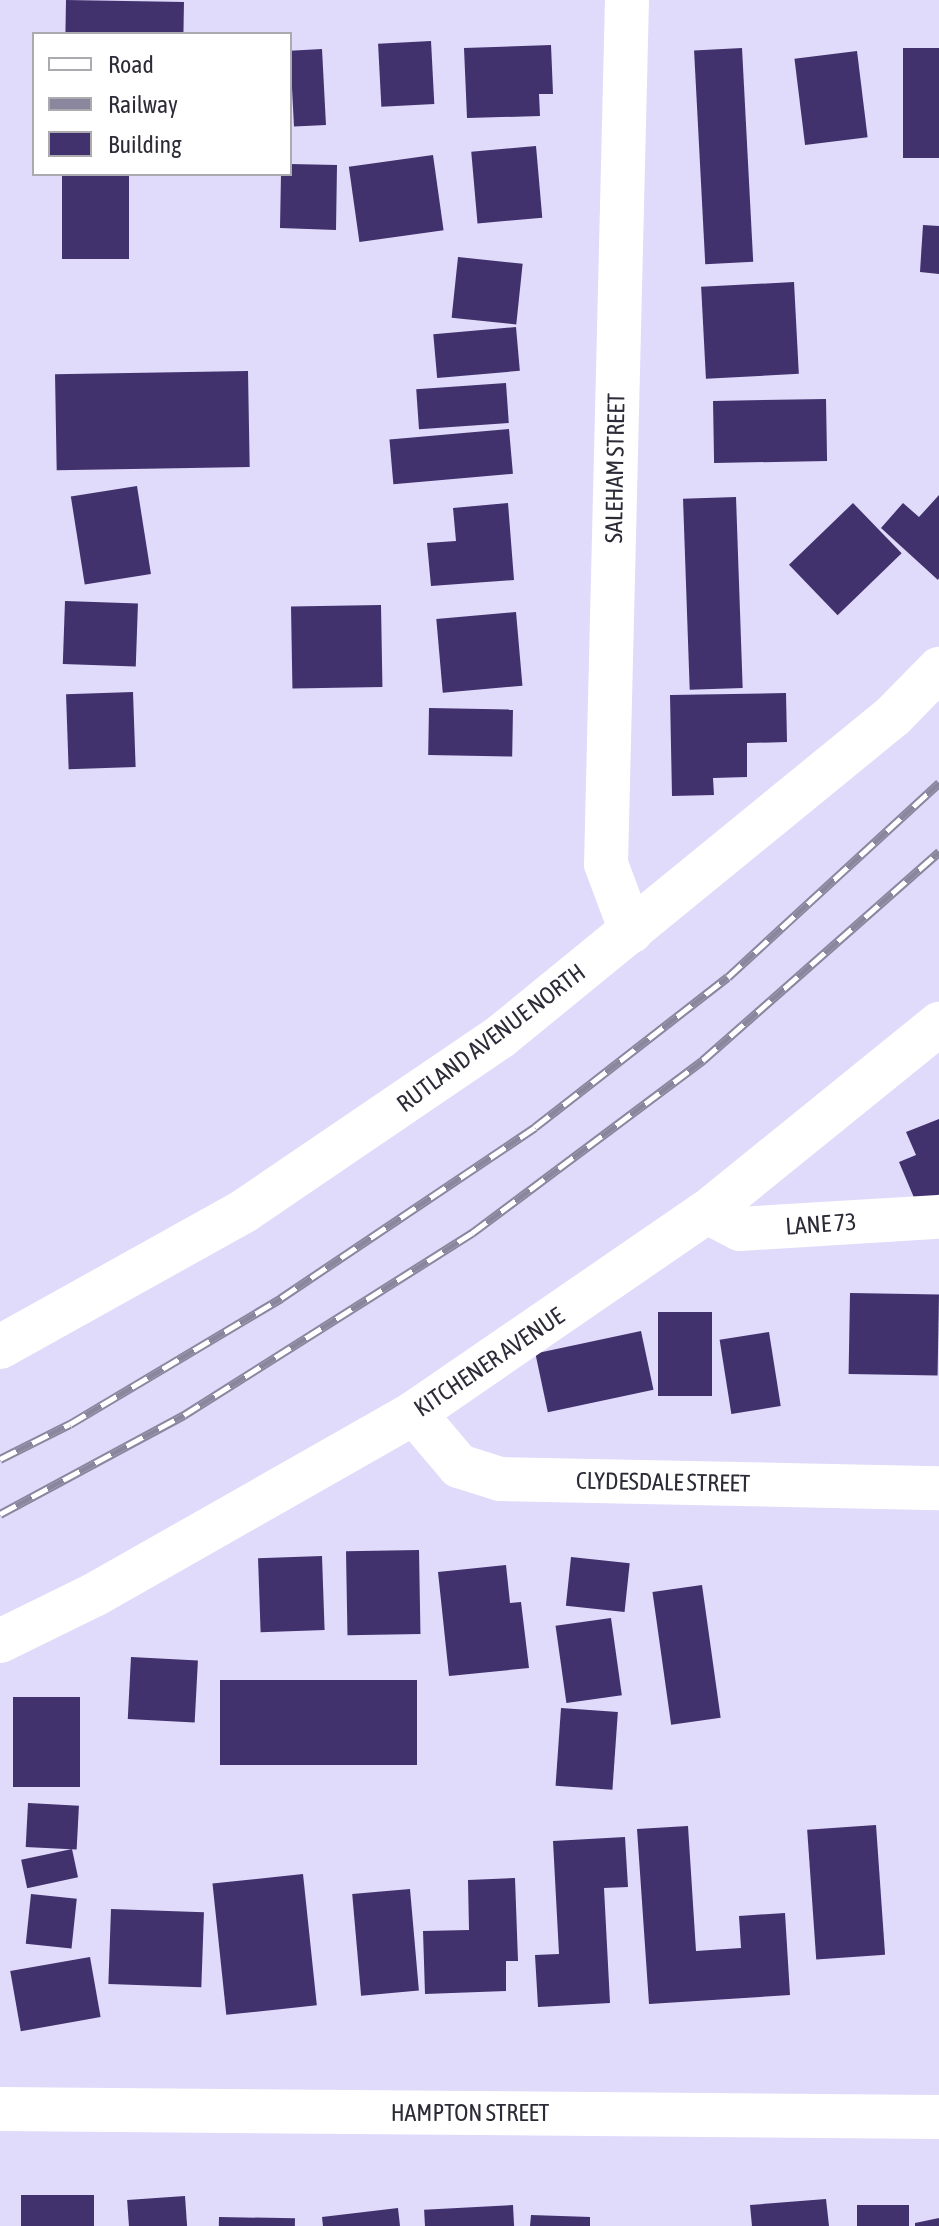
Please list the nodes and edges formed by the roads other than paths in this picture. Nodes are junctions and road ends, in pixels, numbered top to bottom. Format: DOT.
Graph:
graph roads {
  1 [pos="627,0"];
  2 [pos="939,669"];
  3 [pos="631,931"];
  4 [pos="939,1024"];
  5 [pos="707,1212"];
  6 [pos="939,1217"];
  7 [pos="0,1347"];
  8 [pos="414,1413"];
  9 [pos="939,1488"];
  10 [pos="0,1641"];
  11 [pos="0,2109"];
  12 [pos="939,2117"];
  1 -- 3 [label="street, SALEHAM STREET"];
  2 -- 3 [label="street, RUTLAND AVENUE NORTH"];
  3 -- 7 [label="street, RUTLAND AVENUE NORTH"];
  4 -- 5 [label="street, KITCHENER AVENUE"];
  5 -- 6 [label="street, LANE 73"];
  5 -- 8 [label="street, KITCHENER AVENUE"];
  8 -- 9 [label="street, CLYDESDALE STREET"];
  8 -- 10 [label="street, KITCHENER AVENUE"];
  11 -- 12 [label="street, HAMPTON STREET"];
}
